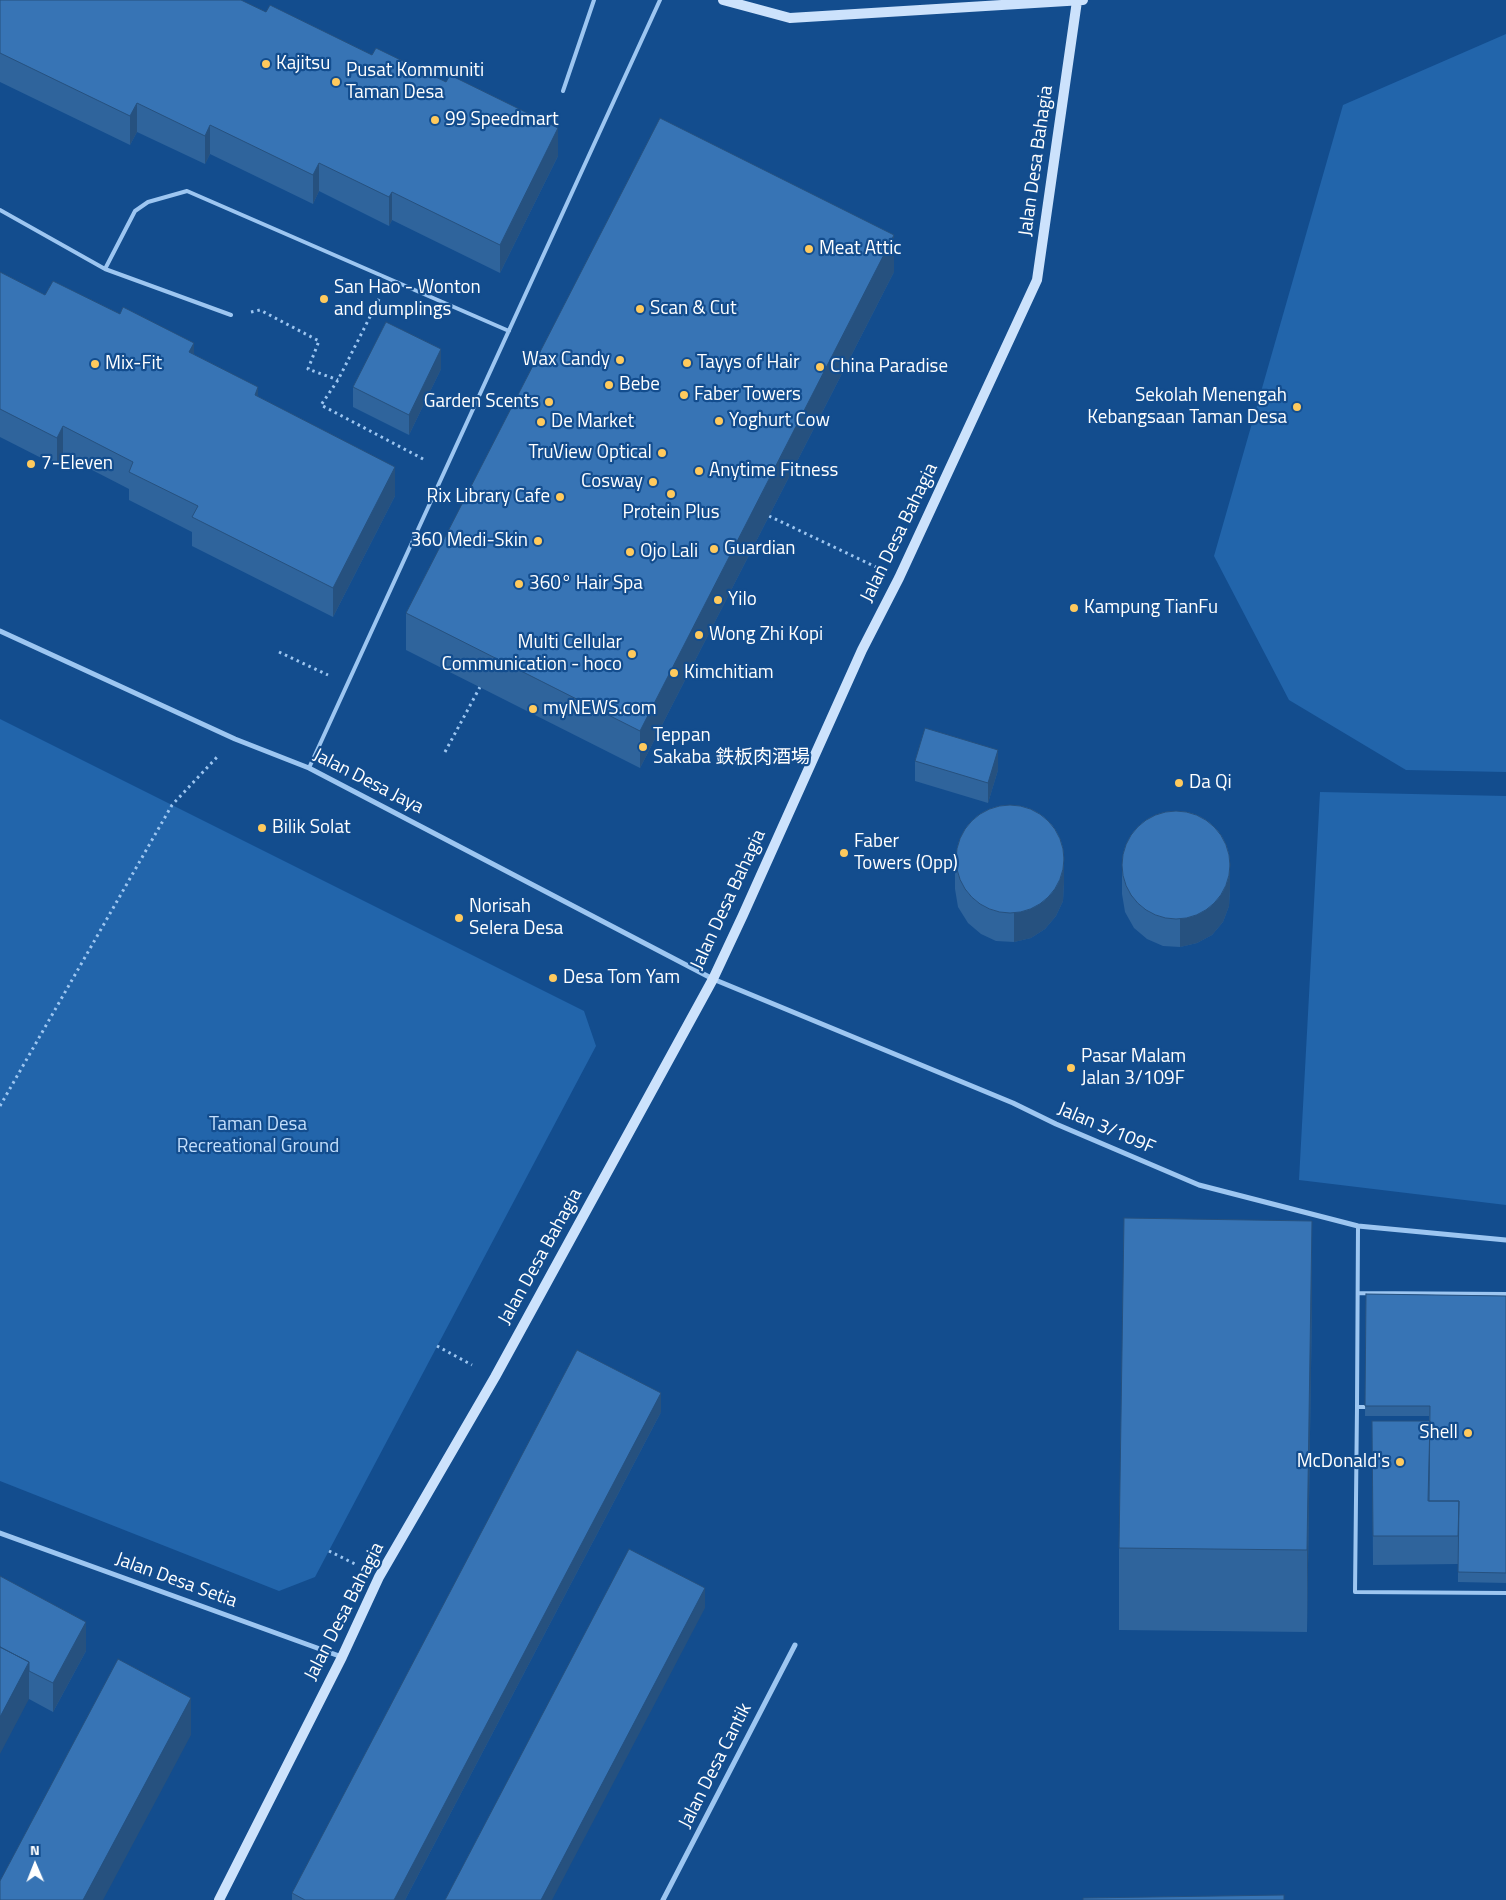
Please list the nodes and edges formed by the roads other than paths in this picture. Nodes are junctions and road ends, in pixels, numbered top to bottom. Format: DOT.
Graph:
graph roads {
  1 [pos="594,0"];
  2 [pos="660,0"];
  3 [pos="723,0"];
  4 [pos="1080,1"];
  5 [pos="563,91"];
  6 [pos="0,210"];
  7 [pos="105,269"];
  8 [pos="231,315"];
  9 [pos="509,330"];
  10 [pos="0,631"];
  11 [pos="309,768"];
  12 [pos="713,979"];
  13 [pos="1358,1226"];
  14 [pos="1506,1240"];
  15 [pos="1358,1293"];
  16 [pos="1419,1294"];
  17 [pos="1479,1294"];
  18 [pos="1506,1294"];
  19 [pos="1418,1303"];
  20 [pos="1479,1304"];
  21 [pos="1357,1407"];
  22 [pos="1374,1407"];
  23 [pos="0,1533"];
  24 [pos="1506,1594"];
  25 [pos="795,1645"];
  26 [pos="342,1657"];
  27 [pos="219,1900"];
  28 [pos="663,1900"];
  1 -- 5 [label="lane"];
  2 -- 9 [label="lane"];
  3 -- 4 [label="street"];
  4 -- 12 [label="street, Jalan Desa Bahagia"];
  6 -- 7 [label="lane"];
  7 -- 8 [label="lane"];
  7 -- 9 [label="lane"];
  9 -- 11 [label="lane"];
  10 -- 11 [label="street, Jalan Desa Jaya"];
  11 -- 12 [label="street, Jalan Desa Jaya"];
  12 -- 13 [label="street, Jalan 3/109F"];
  12 -- 26 [label="street, Jalan Desa Bahagia"];
  13 -- 14 [label="street, Jalan 3/109F"];
  13 -- 15 [label="lane"];
  15 -- 16 [label="lane"];
  15 -- 21 [label="lane"];
  16 -- 17 [label="lane"];
  16 -- 19 [label="lane"];
  17 -- 18 [label="lane"];
  17 -- 20 [label="lane"];
  21 -- 22 [label="lane"];
  21 -- 24 [label="lane"];
  23 -- 26 [label="street, Jalan Desa Setia"];
  25 -- 28 [label="street, Jalan Desa Cantik"];
  26 -- 27 [label="street, Jalan Desa Bahagia"];
}
